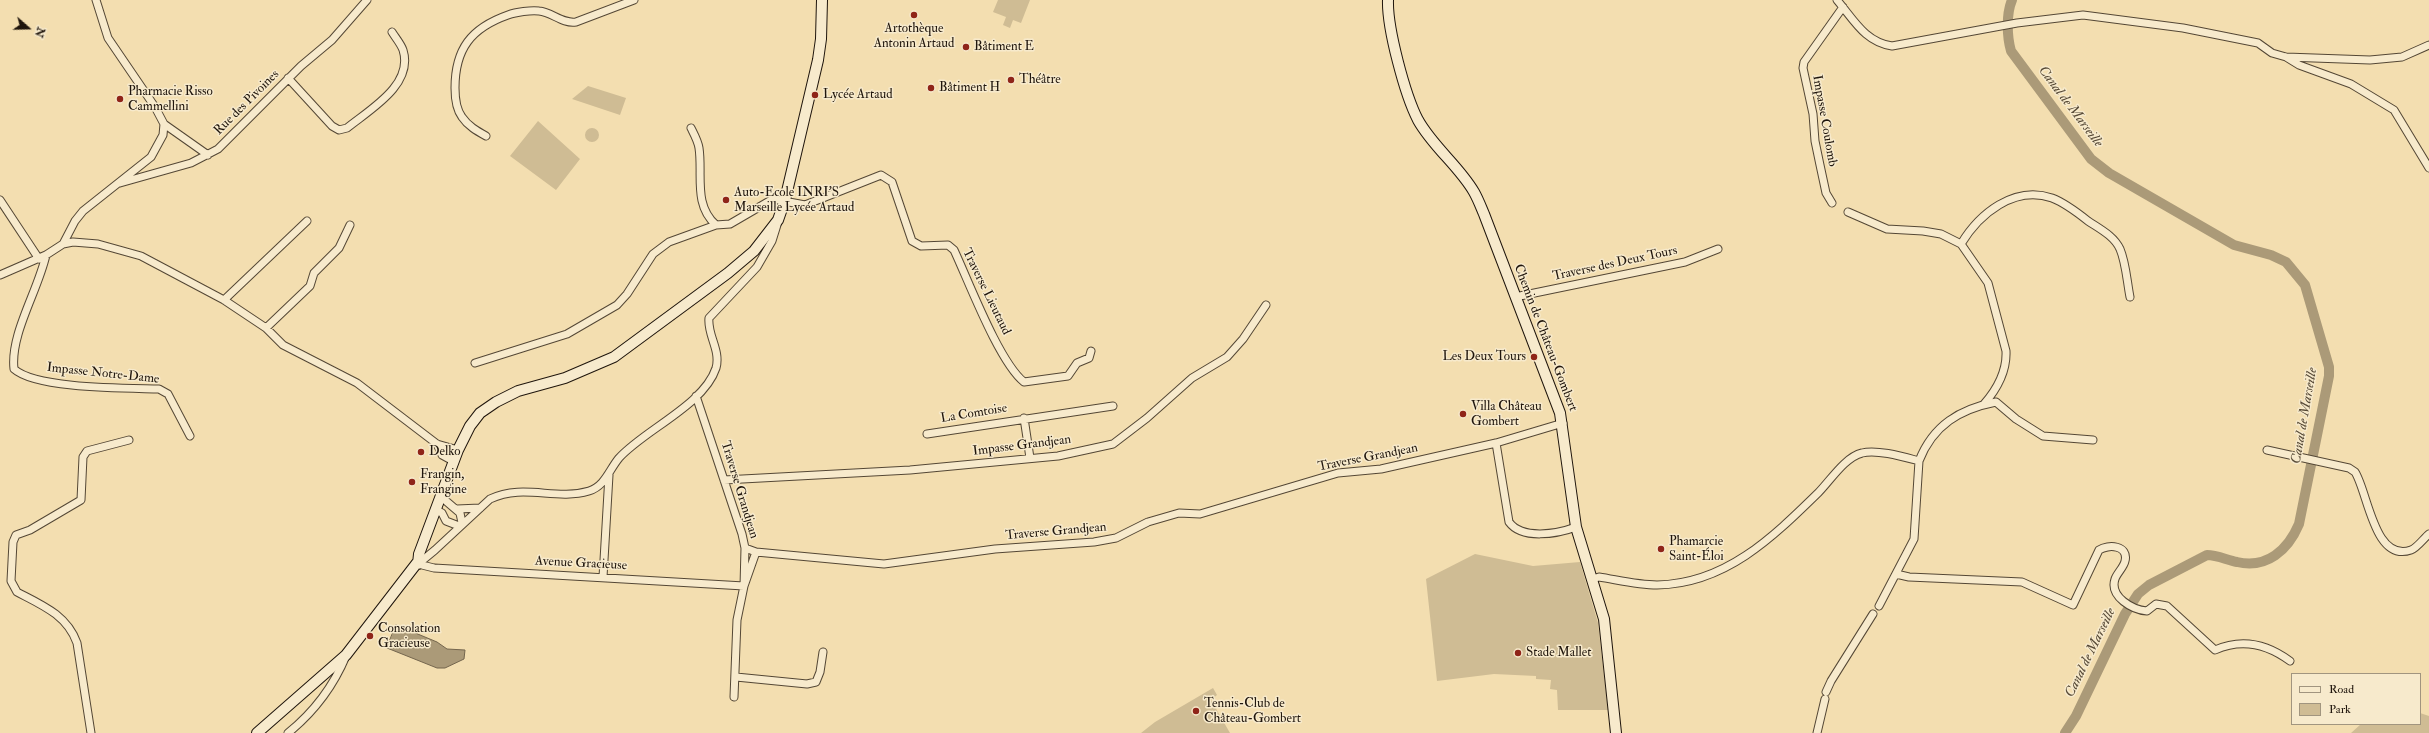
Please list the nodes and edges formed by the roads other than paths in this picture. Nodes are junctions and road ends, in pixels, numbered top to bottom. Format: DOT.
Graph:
graph roads {
  1 [pos="96,0"];
  2 [pos="367,0"];
  3 [pos="634,0"];
  4 [pos="822,0"];
  5 [pos="1837,0"];
  6 [pos="1387,1"];
  7 [pos="1843,7"];
  8 [pos="392,32"];
  9 [pos="2429,45"];
  10 [pos="2286,57"];
  11 [pos="288,78"];
  12 [pos="164,124"];
  13 [pos="691,128"];
  14 [pos="486,136"];
  15 [pos="208,155"];
  16 [pos="2429,168"];
  17 [pos="120,183"];
  18 [pos="0,200"];
  19 [pos="785,200"];
  20 [pos="1832,203"];
  21 [pos="1848,212"];
  22 [pos="778,220"];
  23 [pos="308,221"];
  24 [pos="350,225"];
  25 [pos="716,225"];
  26 [pos="63,244"];
  27 [pos="1961,244"];
  28 [pos="1718,249"];
  29 [pos="46,255"];
  30 [pos="39,259"];
  31 [pos="0,275"];
  32 [pos="1515,297"];
  33 [pos="2130,297"];
  34 [pos="224,300"];
  35 [pos="1266,305"];
  36 [pos="266,328"];
  37 [pos="1091,351"];
  38 [pos="475,363"];
  39 [pos="696,396"];
  40 [pos="1984,404"];
  41 [pos="1113,406"];
  42 [pos="480,413"];
  43 [pos="1024,418"];
  44 [pos="1563,423"];
  45 [pos="927,434"];
  46 [pos="190,436"];
  47 [pos="129,440"];
  48 [pos="2093,440"];
  49 [pos="1496,443"];
  50 [pos="437,444"];
  51 [pos="458,450"];
  52 [pos="2267,450"];
  53 [pos="1030,458"];
  54 [pos="453,461"];
  55 [pos="1919,461"];
  56 [pos="608,475"];
  57 [pos="724,480"];
  58 [pos="452,506"];
  59 [pos="482,507"];
  60 [pos="439,511"];
  61 [pos="461,524"];
  62 [pos="1576,527"];
  63 [pos="2429,534"];
  64 [pos="745,548"];
  65 [pos="756,552"];
  66 [pos="418,564"];
  67 [pos="1896,574"];
  68 [pos="603,577"];
  69 [pos="1592,579"];
  70 [pos="744,586"];
  71 [pos="1879,606"];
  72 [pos="1873,614"];
  73 [pos="823,652"];
  74 [pos="346,655"];
  75 [pos="2290,661"];
  76 [pos="736,677"];
  77 [pos="734,697"];
  78 [pos="91,733"];
  79 [pos="257,733"];
  80 [pos="288,733"];
  81 [pos="1616,733"];
  82 [pos="1817,733"];
  1 -- 12 [label="street"];
  2 -- 11 [label="street, Rue des Pivoines"];
  3 -- 14 [label="street"];
  4 -- 19 [label="street"];
  5 -- 7 [label="street"];
  6 -- 32 [label="street, Chemin de Château-Gombert"];
  7 -- 10 [label="street"];
  7 -- 20 [label="street, Impasse Coulomb"];
  8 -- 11 [label="street"];
  9 -- 10 [label="street"];
  10 -- 16 [label="street"];
  11 -- 15 [label="street, Rue des Pivoines"];
  12 -- 15 [label="street"];
  12 -- 17 [label="street"];
  13 -- 25 [label="street"];
  15 -- 17 [label="street, Rue des Pivoines"];
  17 -- 26 [label="street"];
  18 -- 30 [label="street"];
  19 -- 22 [label="street"];
  19 -- 25 [label="street"];
  19 -- 37 [label="street, Traverse Lieutaud"];
  21 -- 27 [label="street"];
  22 -- 39 [label="street"];
  22 -- 42 [label="street"];
  23 -- 34 [label="street"];
  24 -- 36 [label="street"];
  25 -- 38 [label="street"];
  26 -- 29 [label="street"];
  26 -- 34 [label="street"];
  27 -- 33 [label="street"];
  27 -- 40 [label="street"];
  28 -- 32 [label="street, Traverse des Deux Tours"];
  29 -- 30 [label="street"];
  29 -- 46 [label="street, Impasse Notre-Dame"];
  30 -- 31 [label="street"];
  32 -- 44 [label="street, Chemin de Château-Gombert"];
  34 -- 36 [label="street"];
  35 -- 53 [label="street, Impasse Grandjean"];
  36 -- 50 [label="street"];
  39 -- 56 [label="street"];
  39 -- 57 [label="street, Traverse Grandjean"];
  40 -- 48 [label="street"];
  40 -- 55 [label="street"];
  41 -- 43 [label="street, La Comtoise"];
  42 -- 51 [label="street"];
  42 -- 58 [label="street"];
  43 -- 45 [label="street, La Comtoise"];
  43 -- 53 [label="street, La Comtoise"];
  44 -- 49 [label="street, Traverse Grandjean"];
  44 -- 62 [label="street, Chemin de Château-Gombert"];
  47 -- 78 [label="street"];
  49 -- 62 [label="street"];
  49 -- 65 [label="street, Traverse Grandjean"];
  50 -- 51 [label="street"];
  50 -- 54 [label="street"];
  51 -- 54 [label="street"];
  52 -- 63 [label="street"];
  53 -- 57 [label="street, Impasse Grandjean"];
  54 -- 60 [label="street"];
  55 -- 67 [label="street"];
  55 -- 69 [label="street"];
  56 -- 59 [label="street"];
  56 -- 68 [label="street"];
  57 -- 64 [label="street, Traverse Grandjean"];
  58 -- 59 [label="street"];
  58 -- 60 [label="street"];
  58 -- 61 [label="street"];
  59 -- 61 [label="street"];
  60 -- 61 [label="street"];
  60 -- 66 [label="street"];
  61 -- 66 [label="street"];
  62 -- 69 [label="street, Chemin de Château-Gombert"];
  64 -- 65 [label="street, Traverse Grandjean"];
  64 -- 70 [label="street"];
  65 -- 70 [label="street"];
  66 -- 68 [label="street, Avenue Gracieuse"];
  66 -- 74 [label="street"];
  67 -- 71 [label="street"];
  67 -- 75 [label="street"];
  68 -- 70 [label="street, Avenue Gracieuse"];
  69 -- 81 [label="street, Chemin de Château-Gombert"];
  70 -- 76 [label="street"];
  72 -- 82 [label="street"];
  73 -- 76 [label="street"];
  74 -- 79 [label="street"];
  74 -- 80 [label="street"];
  76 -- 77 [label="street"];
}
